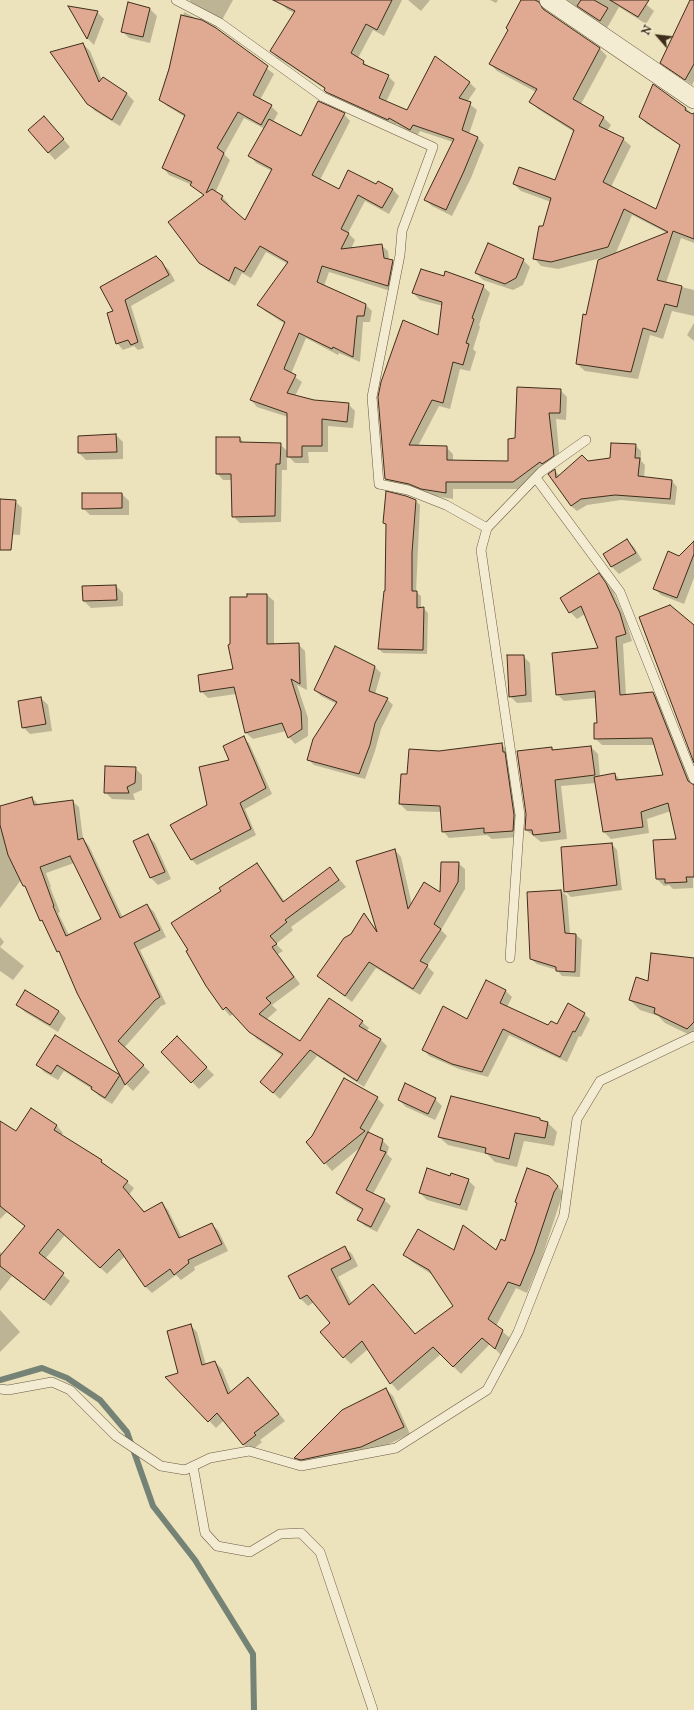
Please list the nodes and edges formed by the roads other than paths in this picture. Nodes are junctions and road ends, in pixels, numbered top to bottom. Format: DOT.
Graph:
graph roads {
  1 [pos="176,0"];
  2 [pos="549,0"];
  3 [pos="694,99"];
  4 [pos="586,440"];
  5 [pos="536,478"];
  6 [pos="487,528"];
  7 [pos="694,779"];
  8 [pos="510,958"];
  9 [pos="694,1036"];
  10 [pos="0,1389"];
  11 [pos="193,1466"];
  12 [pos="373,1710"];
  1 -- 6 [label="lane"];
  2 -- 3 [label="street"];
  4 -- 5 [label="lane"];
  5 -- 6 [label="lane"];
  5 -- 7 [label="lane"];
  6 -- 8 [label="lane"];
  9 -- 11 [label="lane"];
  10 -- 11 [label="lane"];
  11 -- 12 [label="lane"];
}
